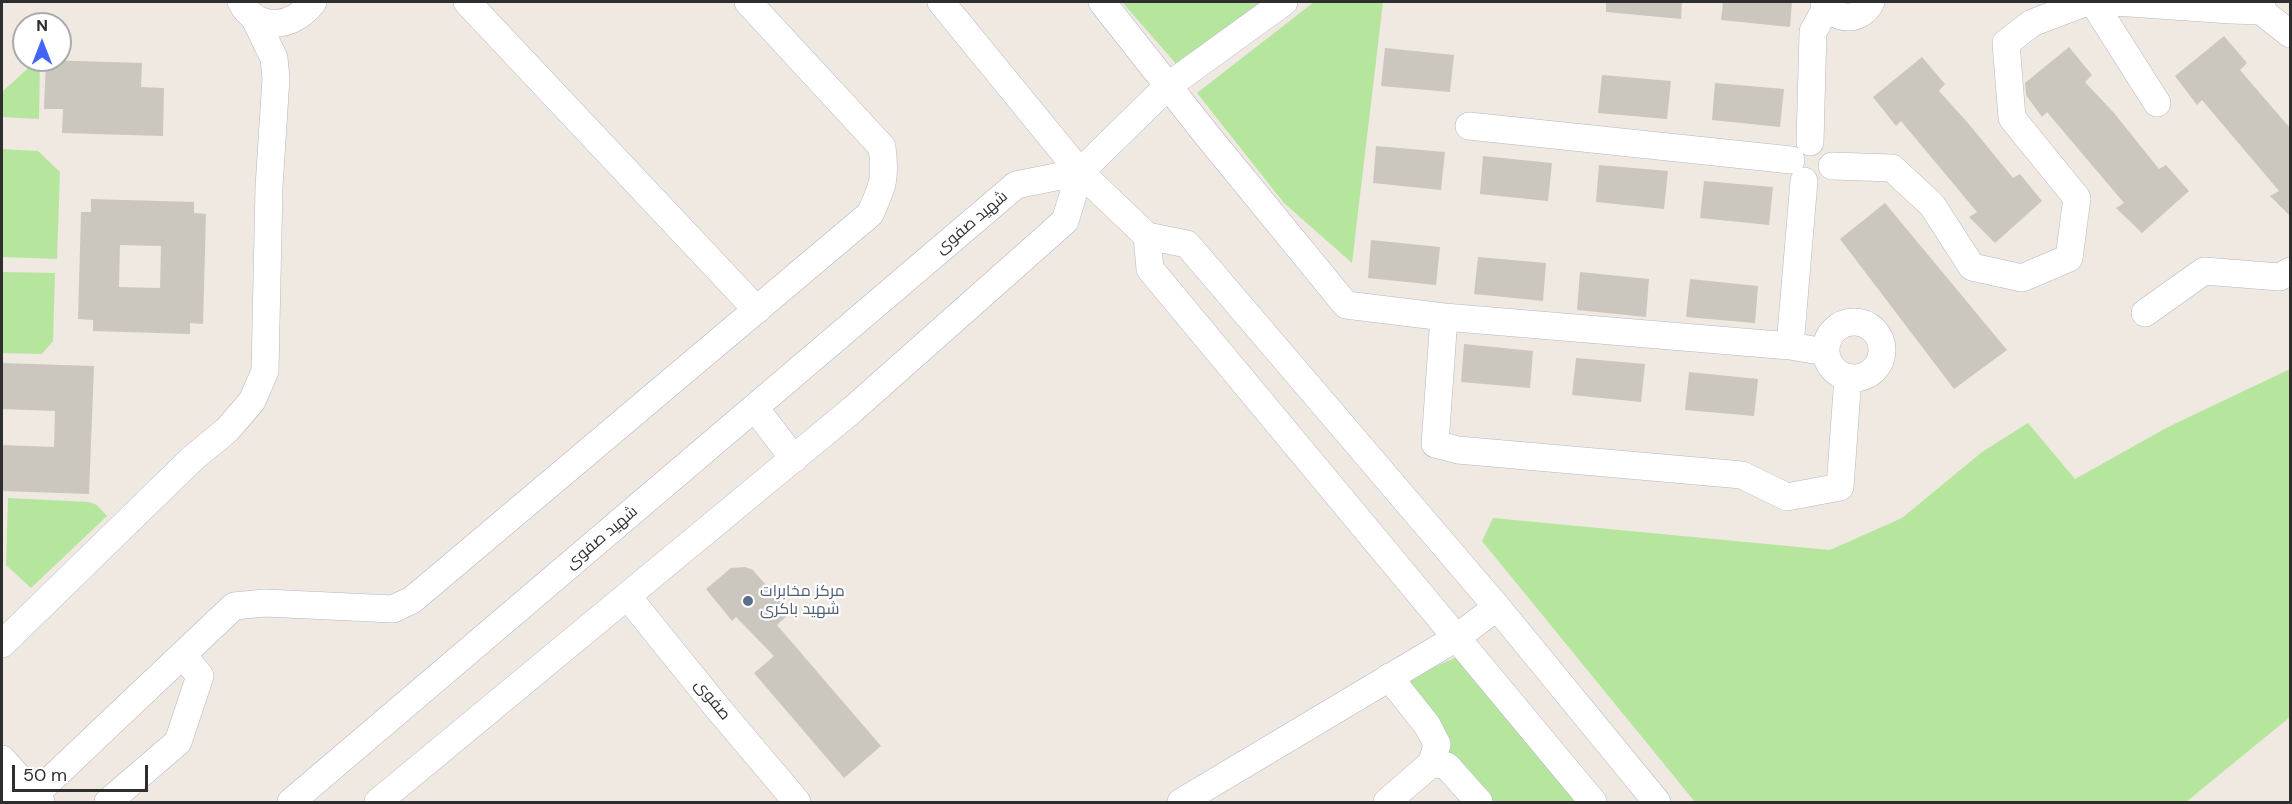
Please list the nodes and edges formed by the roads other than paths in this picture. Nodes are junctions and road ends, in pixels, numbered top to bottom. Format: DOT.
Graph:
graph roads {
  1 [pos="467,2"];
  2 [pos="748,2"];
  3 [pos="941,2"];
  4 [pos="1102,2"];
  5 [pos="1284,2"];
  6 [pos="1871,2"];
  7 [pos="2087,2"];
  8 [pos="2092,2"];
  9 [pos="2115,2"];
  10 [pos="1826,4"];
  11 [pos="2232,6"];
  12 [pos="2261,6"];
  13 [pos="309,7"];
  14 [pos="247,9"];
  15 [pos="2290,34"];
  16 [pos="276,78"];
  17 [pos="1168,86"];
  18 [pos="2157,103"];
  19 [pos="1469,126"];
  20 [pos="1802,161"];
  21 [pos="1080,172"];
  22 [pos="1147,236"];
  23 [pos="2290,271"];
  24 [pos="757,310"];
  25 [pos="2145,313"];
  26 [pos="1444,317"];
  27 [pos="1790,346"];
  28 [pos="1826,352"];
  29 [pos="1848,377"];
  30 [pos="755,408"];
  31 [pos="794,459"];
  32 [pos="628,597"];
  33 [pos="1497,607"];
  34 [pos="1456,638"];
  35 [pos="2,644"];
  36 [pos="183,655"];
  37 [pos="1389,677"];
  38 [pos="2,759"];
  39 [pos="1432,763"];
  40 [pos="2,793"];
  41 [pos="28,801"];
  42 [pos="108,802"];
  43 [pos="291,802"];
  44 [pos="378,802"];
  45 [pos="797,802"];
  46 [pos="1181,802"];
  47 [pos="1387,802"];
  48 [pos="1479,802"];
  49 [pos="1593,802"];
  50 [pos="1657,802"];
  1 -- 24 [label="street"];
  2 -- 24 [label="street"];
  3 -- 21 [label="street"];
  4 -- 17 [label="street"];
  5 -- 17 [label="street"];
  6 -- 10 [label="street"];
  7 -- 20 [label="street"];
  8 -- 18 [label="street"];
  9 -- 11 [label="street"];
  10 -- 20 [label="street"];
  11 -- 12 [label="street"];
  12 -- 15 [label="street"];
  13 -- 14 [label="street"];
  13 -- 16 [label="street"];
  14 -- 16 [label="street"];
  16 -- 35 [label="street"];
  17 -- 21 [label="street"];
  17 -- 26 [label="street"];
  19 -- 20 [label="street"];
  20 -- 27 [label="street"];
  21 -- 22 [label="street"];
  21 -- 30 [label="street, شهید صفوی"];
  21 -- 31 [label="street"];
  22 -- 33 [label="street"];
  22 -- 34 [label="street"];
  23 -- 25 [label="street"];
  24 -- 36 [label="street"];
  26 -- 27 [label="street"];
  26 -- 29 [label="street"];
  27 -- 28 [label="street"];
  28 -- 29 [label="street"];
  28 -- 29 [label="street"];
  30 -- 31 [label="street"];
  30 -- 43 [label="street, شهید صفوی"];
  31 -- 32 [label="street"];
  32 -- 44 [label="street"];
  32 -- 45 [label="street, صفوی"];
  33 -- 34 [label="street"];
  33 -- 50 [label="street"];
  34 -- 37 [label="street"];
  34 -- 49 [label="street"];
  36 -- 41 [label="street"];
  36 -- 42 [label="street"];
  37 -- 39 [label="street"];
  37 -- 46 [label="street"];
  38 -- 41 [label="street"];
  39 -- 47 [label="street"];
  39 -- 48 [label="street"];
  40 -- 41 [label="street"];
}
